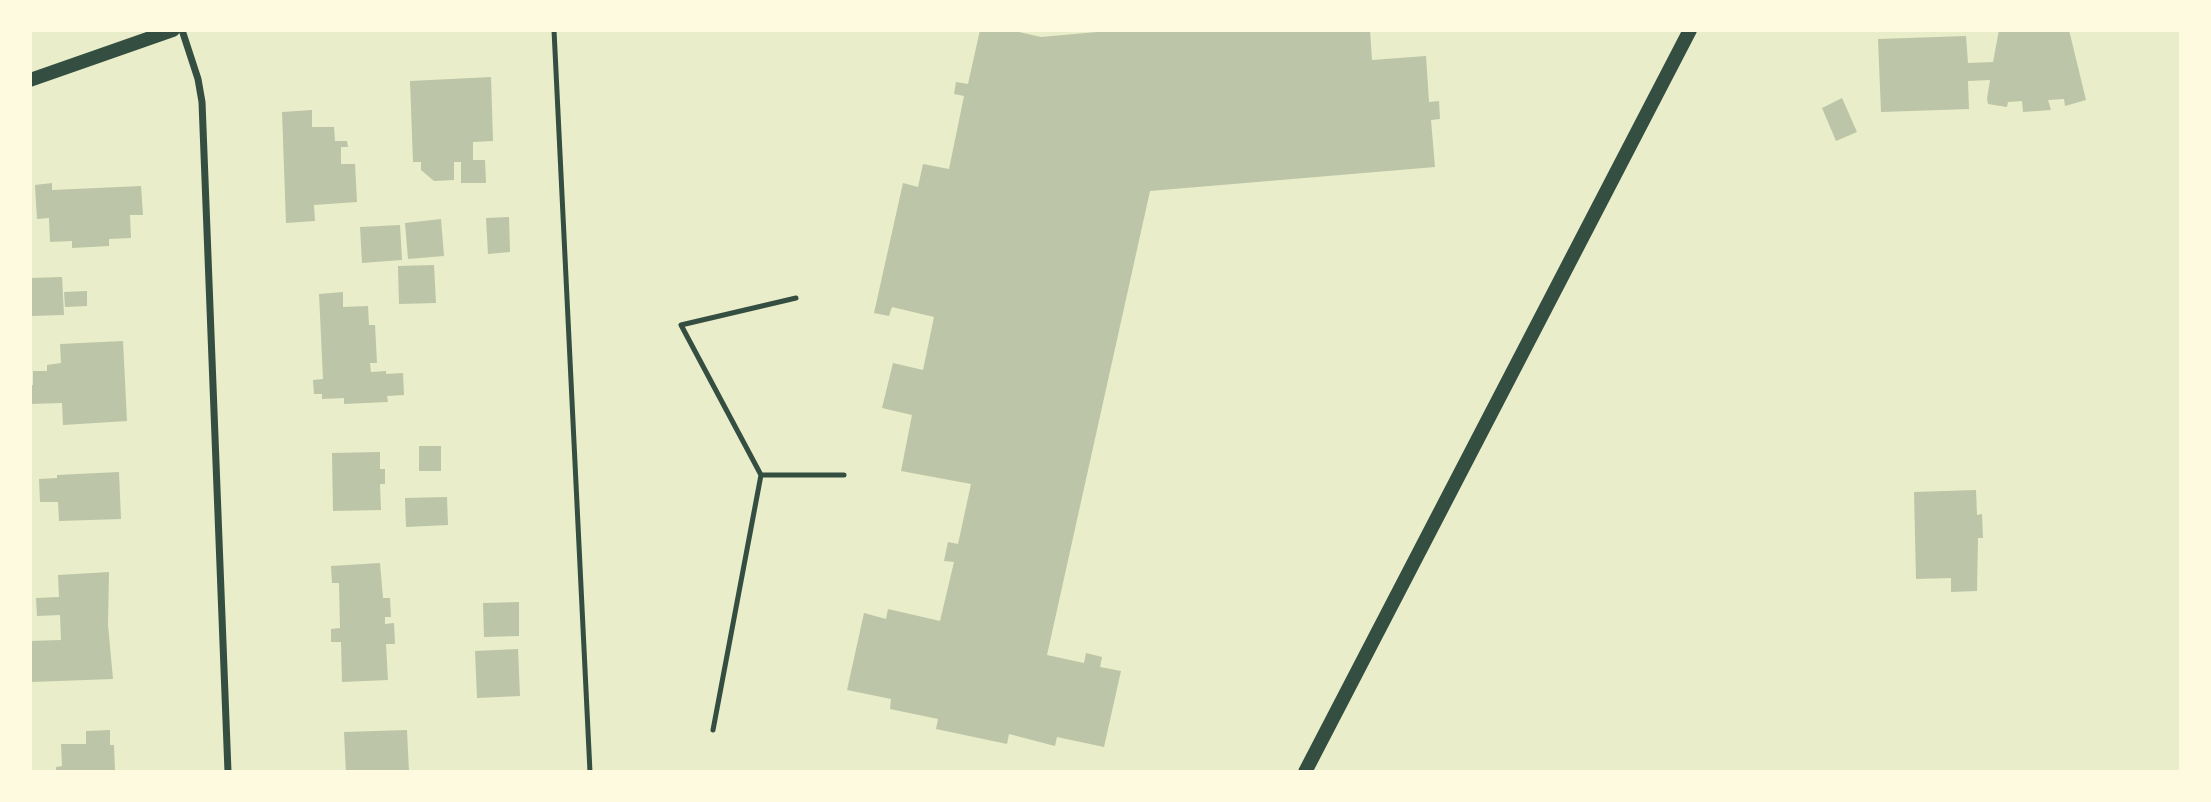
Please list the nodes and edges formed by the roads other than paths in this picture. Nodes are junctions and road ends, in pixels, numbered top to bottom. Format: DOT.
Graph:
graph roads {
  1 [pos="173,30"];
  2 [pos="182,30"];
  3 [pos="554,30"];
  4 [pos="1690,30"];
  5 [pos="30,80"];
  6 [pos="796,298"];
  7 [pos="761,475"];
  8 [pos="844,475"];
  9 [pos="713,730"];
  10 [pos="228,772"];
  11 [pos="590,772"];
  12 [pos="1305,772"];
  1 -- 5 [label="main road"];
  2 -- 10 [label="street"];
  3 -- 11 [label="lane"];
  4 -- 12 [label="main road"];
  6 -- 7 [label="lane"];
  7 -- 8 [label="lane"];
  7 -- 9 [label="lane"];
}
